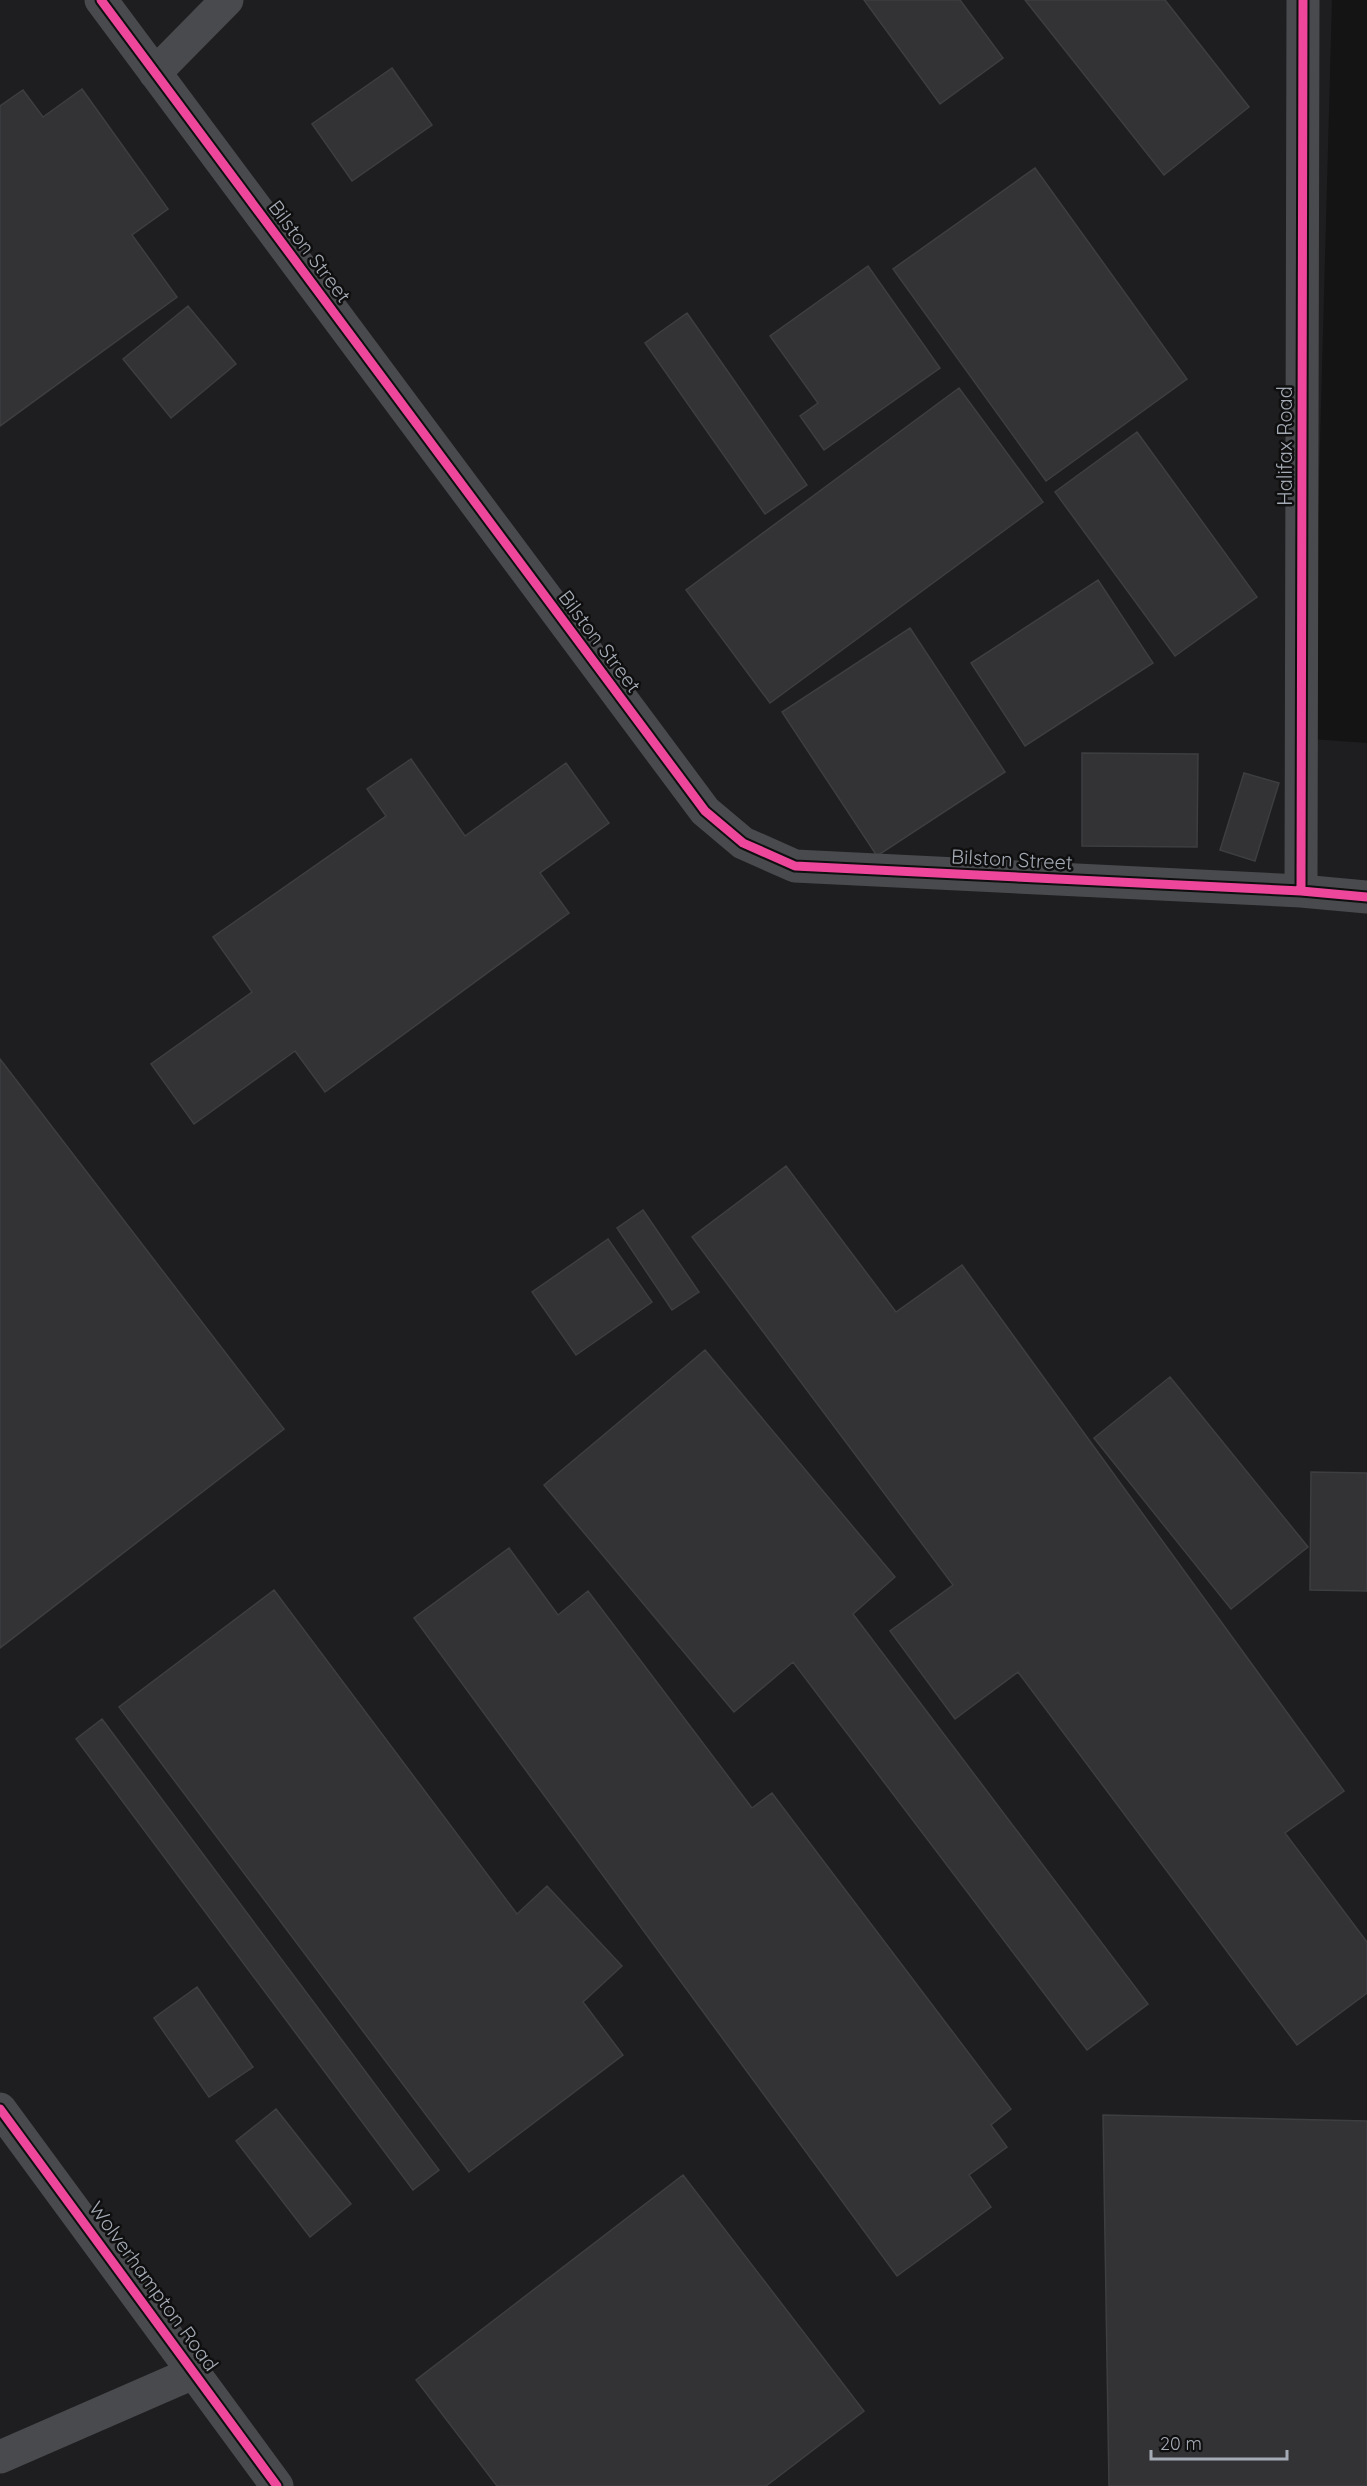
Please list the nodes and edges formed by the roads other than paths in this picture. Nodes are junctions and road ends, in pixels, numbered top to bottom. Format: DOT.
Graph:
graph roads {
  1 [pos="101,0"];
  2 [pos="227,0"];
  3 [pos="1303,0"];
  4 [pos="155,73"];
  5 [pos="1301,891"];
  6 [pos="1367,897"];
  7 [pos="0,2109"];
  8 [pos="195,2372"];
  9 [pos="0,2457"];
  10 [pos="277,2486"];
  1 -- 4 [label="street, Bilston Street"];
  2 -- 4 [label="street"];
  3 -- 5 [label="street, Halifax Road"];
  4 -- 5 [label="street, Bilston Street"];
  5 -- 6 [label="street, Bilston Street"];
  7 -- 8 [label="street, Wolverhampton Road"];
  8 -- 9 [label="street"];
  8 -- 10 [label="street, Wolverhampton Road"];
}
